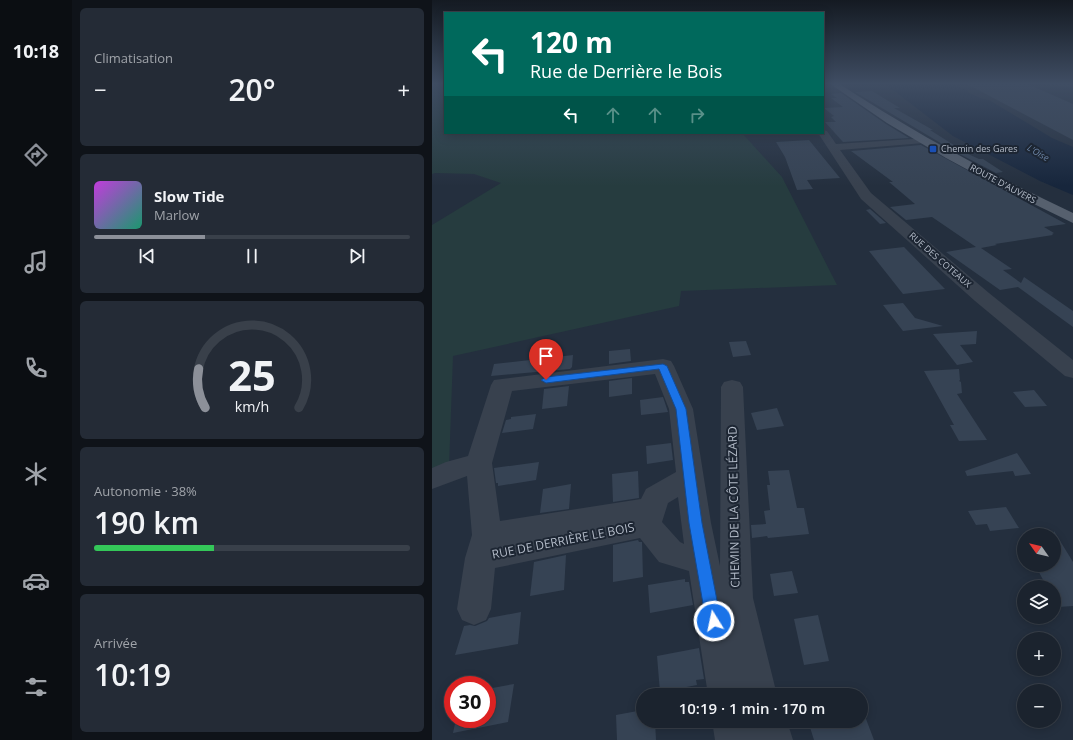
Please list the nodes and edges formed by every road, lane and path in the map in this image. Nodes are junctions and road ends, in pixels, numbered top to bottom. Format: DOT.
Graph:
graph roads {
  1 [pos="887,118"];
  2 [pos="824,134"];
  3 [pos="924,140"];
  4 [pos="834,147"];
  5 [pos="1073,219"];
  6 [pos="1073,371"];
  7 [pos="732,388"];
  8 [pos="480,463"];
  9 [pos="690,476"];
  10 [pos="432,479"];
  11 [pos="649,517"];
  12 [pos="484,546"];
  13 [pos="703,562"];
  14 [pos="474,609"];
  15 [pos="726,688"];
  16 [pos="756,688"];
  17 [pos="733,728"];
  18 [pos="769,728"];
  19 [pos="735,740"];
  20 [pos="773,740"];
  1 -- 3 [label="main road, ROUTE D'AUVERS"];
  2 -- 4 [label="street, RUE DES COTEAUX"];
  3 -- 4 [label="street"];
  3 -- 5 [label="main road, ROUTE D'AUVERS"];
  4 -- 6 [label="street, RUE DES COTEAUX"];
  7 -- 16 [label="street, CHEMIN DE LA CÔTE LÉZARD"];
  8 -- 9 [label="street, RUE DE DERRIÈRE LE BOIS"];
  8 -- 10 [label="street"];
  8 -- 12 [label="street, RUE DE DERRIÈRE LE BOIS"];
  9 -- 11 [label="street"];
  9 -- 13 [label="street, RUE DE DERRIÈRE LE BOIS"];
  11 -- 12 [label="street, RUE DE DERRIÈRE LE BOIS"];
  11 -- 13 [label="street, RUE DE DERRIÈRE LE BOIS"];
  12 -- 14 [label="street, RUE DE DERRIÈRE LE BOIS"];
  13 -- 15 [label="street, RUE DE DERRIÈRE LE BOIS"];
  17 -- 19 [label="street"];
  18 -- 20 [label="street"];
}
